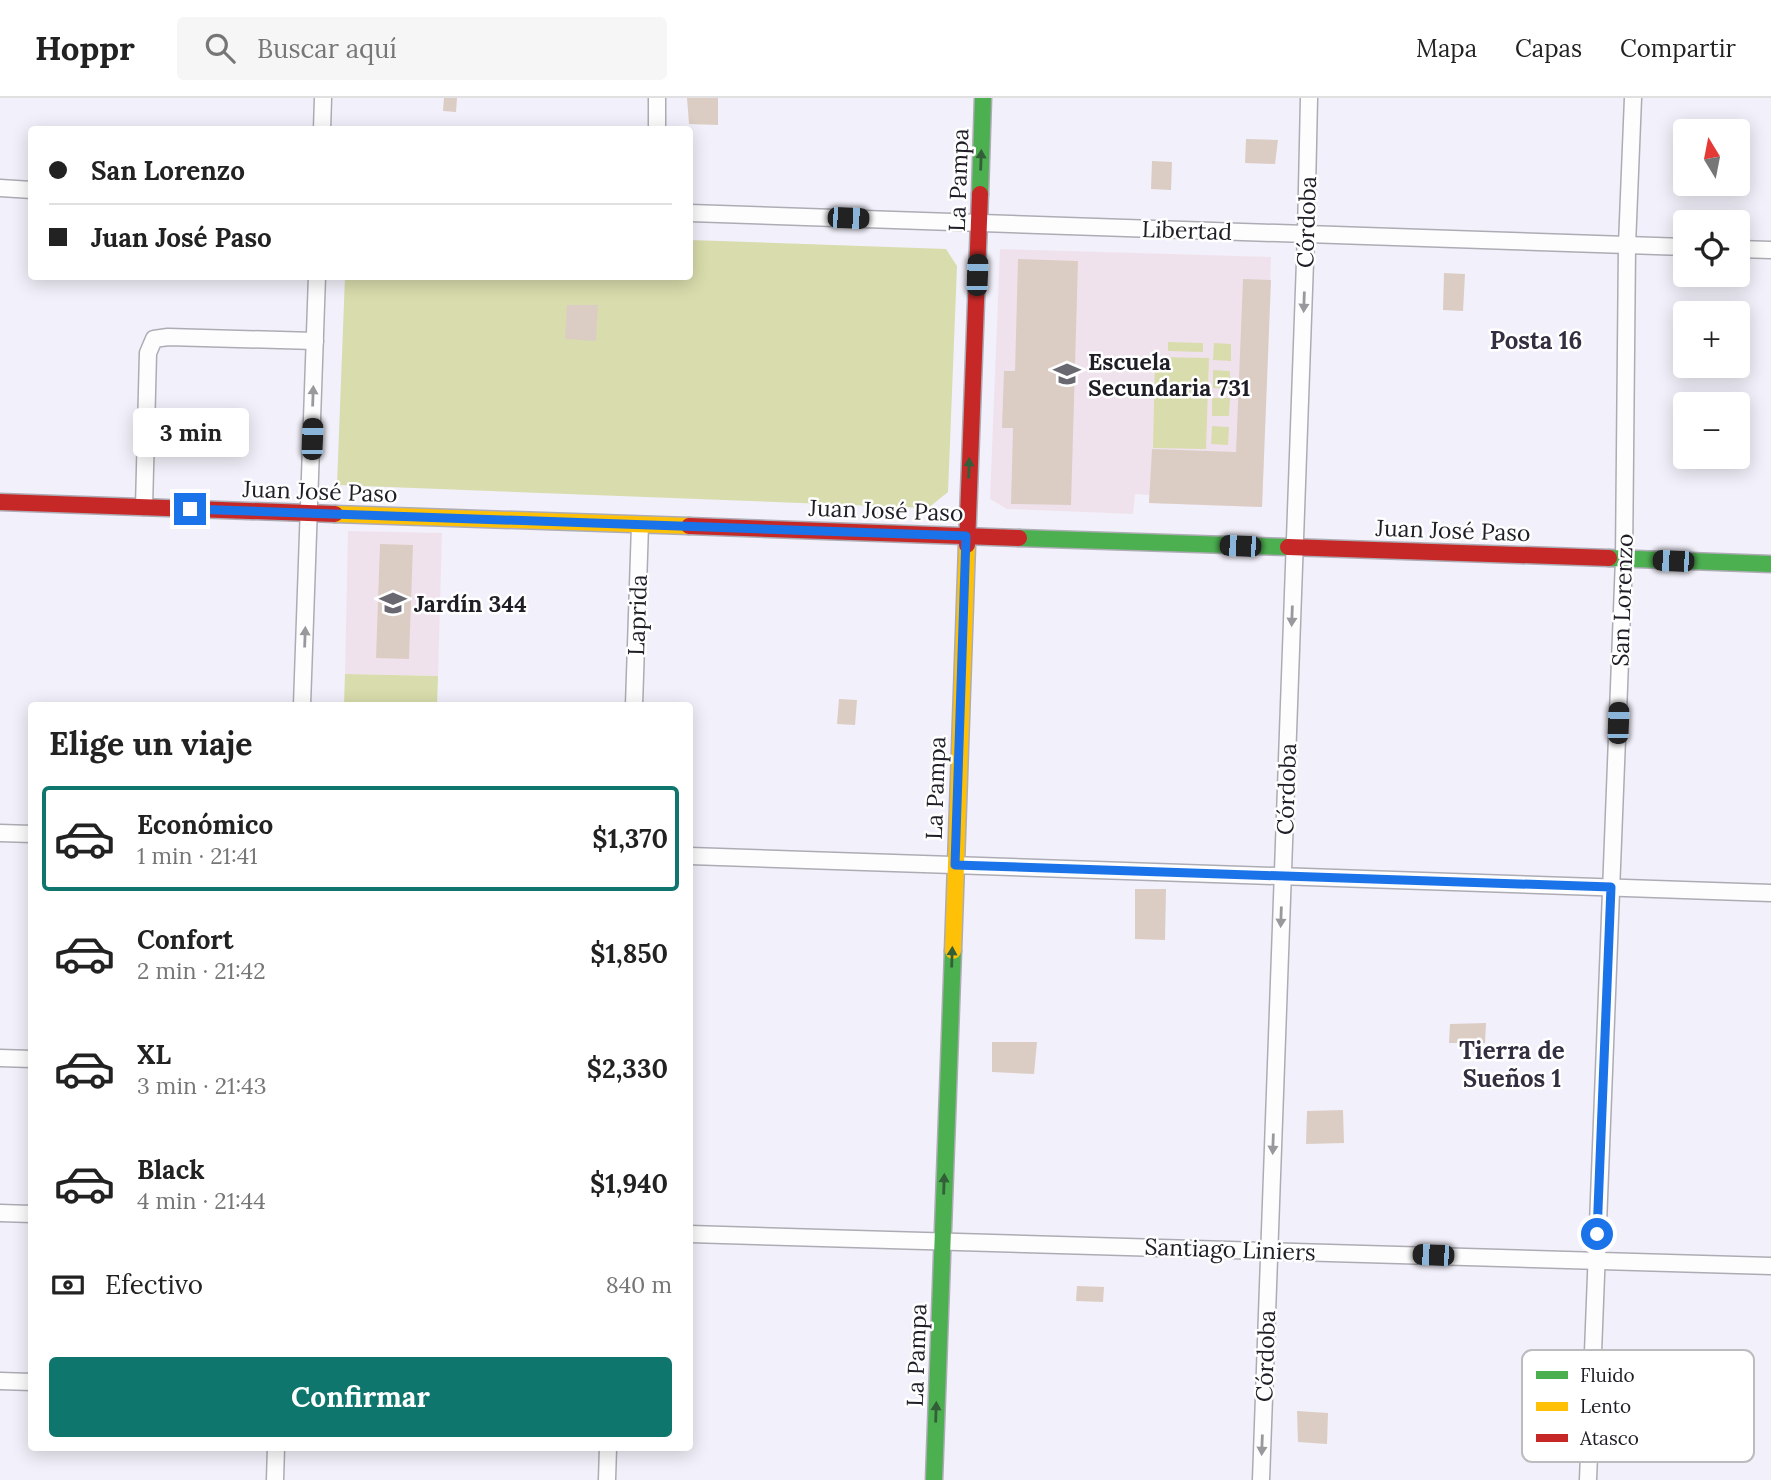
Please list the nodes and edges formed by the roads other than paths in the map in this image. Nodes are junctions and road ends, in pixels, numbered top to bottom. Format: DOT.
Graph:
graph roads {
  1 [pos="323,98"];
  2 [pos="657,98"];
  3 [pos="983,98"];
  4 [pos="1309,98"];
  5 [pos="1633,98"];
  6 [pos="322,126"];
  7 [pos="657,126"];
  8 [pos="0,188"];
  9 [pos="28,190"];
  10 [pos="693,213"];
  11 [pos="979,223"];
  12 [pos="1306,234"];
  13 [pos="1627,245"];
  14 [pos="1673,247"];
  15 [pos="1750,249"];
  16 [pos="1771,250"];
  17 [pos="317,280"];
  18 [pos="315,341"];
  19 [pos="0,502"];
  20 [pos="144,507"];
  21 [pos="309,513"];
  22 [pos="640,525"];
  23 [pos="966,536"];
  24 [pos="1295,548"];
  25 [pos="1624,559"];
  26 [pos="1771,564"];
  27 [pos="302,702"];
  28 [pos="634,702"];
  29 [pos="0,833"];
  30 [pos="28,834"];
  31 [pos="693,856"];
  32 [pos="955,865"];
  33 [pos="1283,876"];
  34 [pos="1611,887"];
  35 [pos="1771,893"];
  36 [pos="0,1058"];
  37 [pos="28,1059"];
  38 [pos="0,1213"];
  39 [pos="28,1214"];
  40 [pos="693,1234"];
  41 [pos="942,1241"];
  42 [pos="1269,1249"];
  43 [pos="1596,1261"];
  44 [pos="1771,1266"];
  45 [pos="1593,1350"];
  46 [pos="0,1381"];
  47 [pos="28,1382"];
  48 [pos="276,1451"];
  49 [pos="608,1451"];
  50 [pos="1589,1462"];
  51 [pos="275,1480"];
  52 [pos="607,1480"];
  53 [pos="934,1480"];
  54 [pos="1261,1480"];
  55 [pos="1588,1480"];
  1 -- 6 [label="street"];
  2 -- 7 [label="street"];
  11 -- 3 [label="street, La Pampa, one-way"];
  4 -- 12 [label="street, Córdoba"];
  5 -- 13 [label="street, San Lorenzo"];
  8 -- 9 [label="street"];
  10 -- 11 [label="street, Libertad"];
  11 -- 12 [label="street, Libertad"];
  23 -- 11 [label="street, La Pampa, one-way"];
  12 -- 13 [label="street, Libertad"];
  12 -- 24 [label="street, Córdoba, one-way"];
  13 -- 14 [label="street, Libertad"];
  13 -- 25 [label="street, San Lorenzo"];
  15 -- 16 [label="street"];
  17 -- 18 [label="street"];
  18 -- 20 [label="street"];
  21 -- 18 [label="street, one-way"];
  19 -- 20 [label="street, Juan José Paso"];
  20 -- 21 [label="street, Juan José Paso"];
  21 -- 22 [label="street, Juan José Paso"];
  27 -- 21 [label="street, one-way"];
  22 -- 23 [label="street, Juan José Paso"];
  22 -- 28 [label="street, Laprida"];
  23 -- 24 [label="street, Juan José Paso"];
  23 -- 32 [label="street, La Pampa"];
  24 -- 25 [label="street, Juan José Paso"];
  24 -- 33 [label="street, Córdoba, one-way"];
  25 -- 26 [label="street, Juan José Paso"];
  25 -- 34 [label="street, San Lorenzo"];
  29 -- 30 [label="street"];
  31 -- 32 [label="street"];
  32 -- 33 [label="street"];
  41 -- 32 [label="street, La Pampa, one-way"];
  33 -- 34 [label="street"];
  33 -- 42 [label="street, Córdoba, one-way"];
  34 -- 35 [label="street"];
  34 -- 43 [label="street, San Lorenzo"];
  36 -- 37 [label="street"];
  38 -- 39 [label="street"];
  40 -- 41 [label="street, Santiago Liniers"];
  41 -- 42 [label="street, Santiago Liniers"];
  53 -- 41 [label="street, La Pampa, one-way"];
  42 -- 43 [label="street, Santiago Liniers"];
  42 -- 54 [label="street, Córdoba, one-way"];
  43 -- 44 [label="street, Santiago Liniers"];
  43 -- 45 [label="street, San Lorenzo"];
  46 -- 47 [label="street"];
  48 -- 51 [label="street"];
  49 -- 52 [label="street"];
  50 -- 55 [label="street, San Lorenzo"];
}
